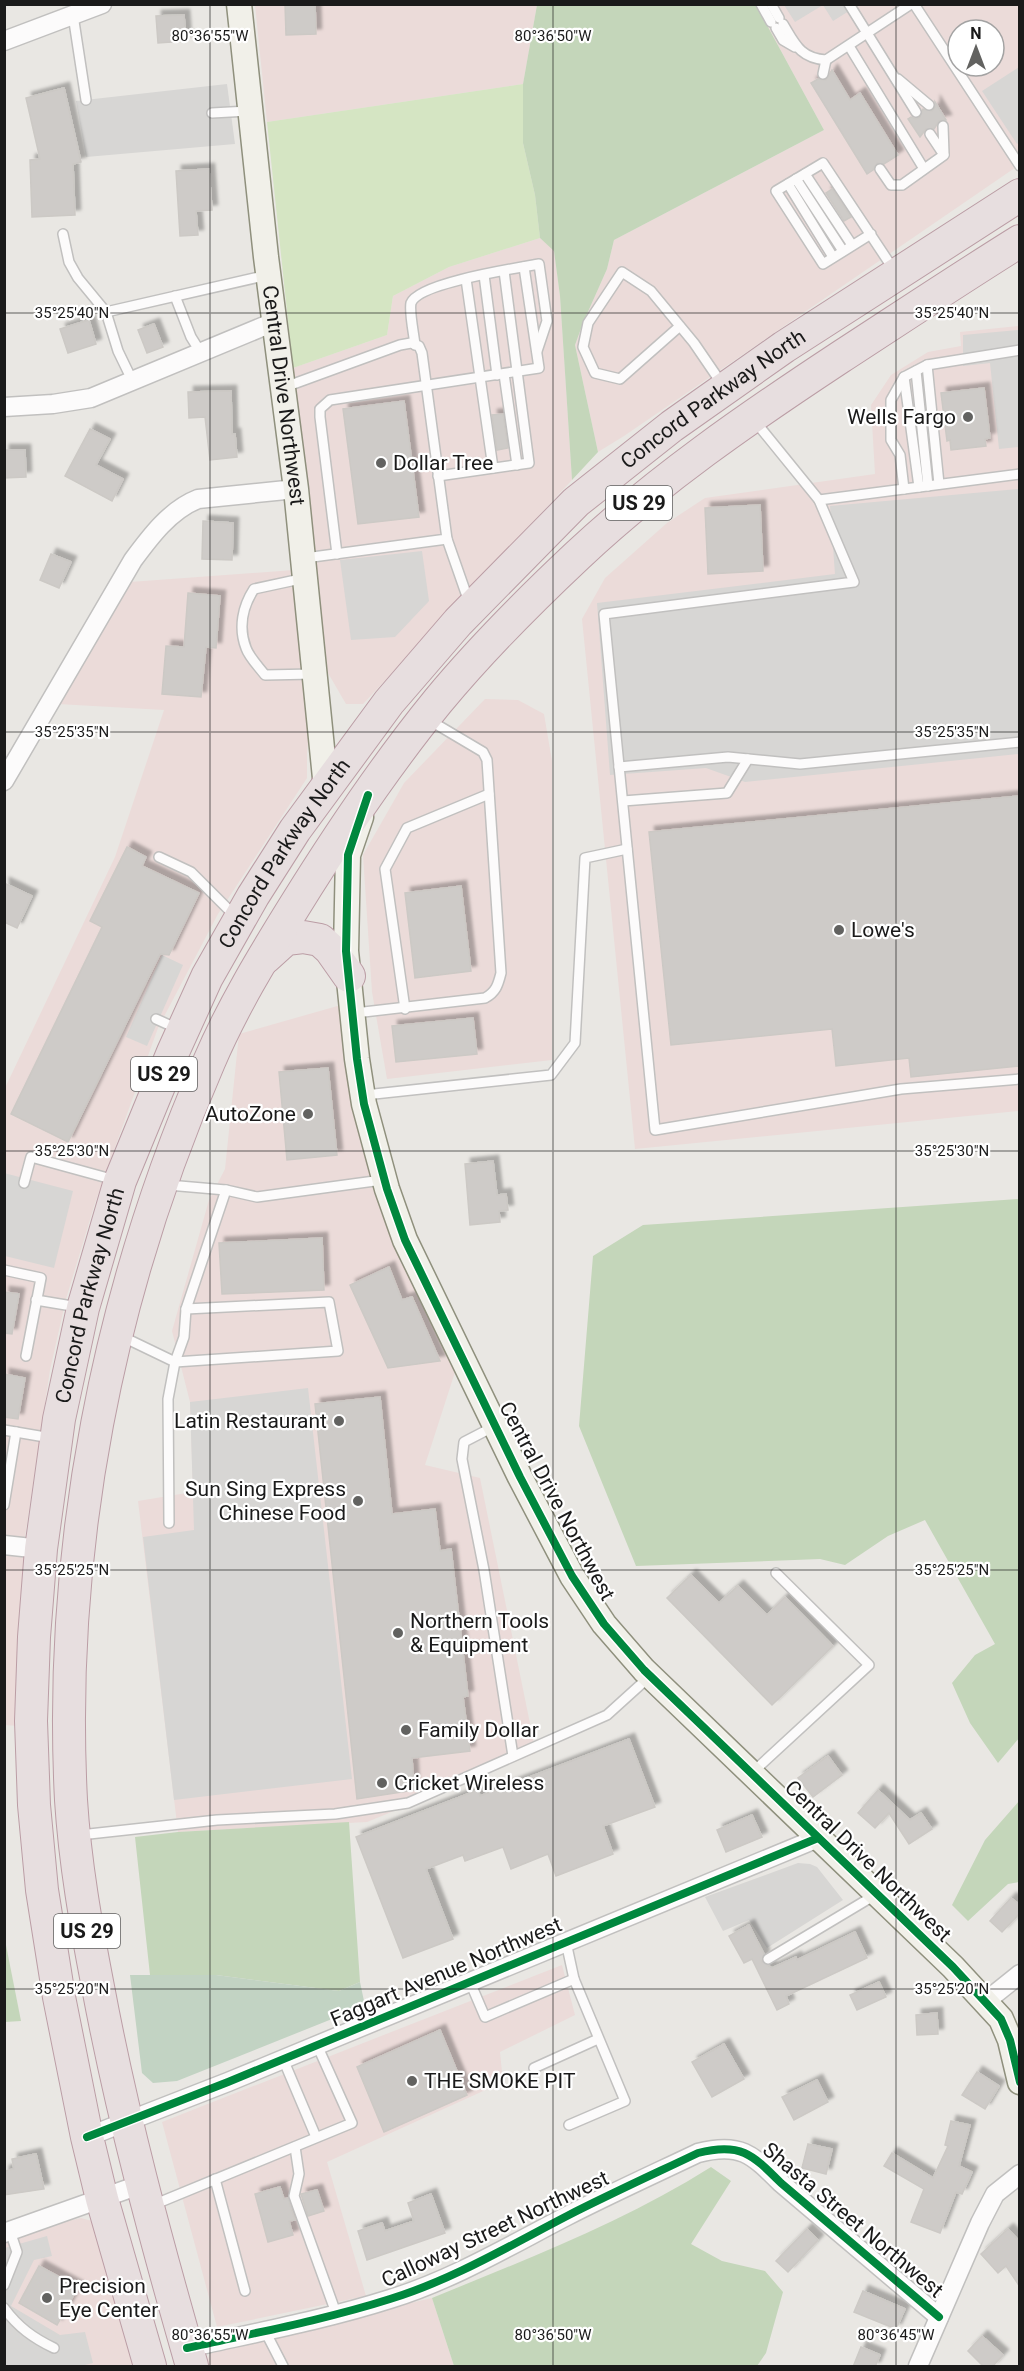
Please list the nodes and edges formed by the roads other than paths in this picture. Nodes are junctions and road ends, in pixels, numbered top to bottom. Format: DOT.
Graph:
graph roads {
  1 [pos="102,4"];
  2 [pos="239,4"];
  3 [pos="761,4"];
  4 [pos="771,4"];
  5 [pos="849,4"];
  6 [pos="913,4"];
  7 [pos="73,15"];
  8 [pos="777,23"];
  9 [pos="867,34"];
  10 [pos="4,41"];
  11 [pos="849,46"];
  12 [pos="826,60"];
  13 [pos="823,74"];
  14 [pos="892,74"];
  15 [pos="86,100"];
  16 [pos="929,105"];
  17 [pos="250,110"];
  18 [pos="916,112"];
  19 [pos="212,113"];
  20 [pos="943,126"];
  21 [pos="930,134"];
  22 [pos="944,155"];
  23 [pos="1020,166"];
  24 [pos="880,169"];
  25 [pos="924,169"];
  26 [pos="805,174"];
  27 [pos="792,182"];
  28 [pos="1020,195"];
  29 [pos="63,234"];
  30 [pos="870,234"];
  31 [pos="1020,241"];
  32 [pos="852,245"];
  33 [pos="843,251"];
  34 [pos="524,267"];
  35 [pos="504,271"];
  36 [pos="896,274"];
  37 [pos="268,275"];
  38 [pos="484,275"];
  39 [pos="466,279"];
  40 [pos="175,296"];
  41 [pos="106,312"];
  42 [pos="274,322"];
  43 [pos="680,326"];
  44 [pos="415,345"];
  45 [pos="1020,350"];
  46 [pos="201,353"];
  47 [pos="537,354"];
  48 [pos="927,365"];
  49 [pos="916,370"];
  50 [pos="518,372"];
  51 [pos="501,374"];
  52 [pos="904,377"];
  53 [pos="481,378"];
  54 [pos="133,382"];
  55 [pos="427,386"];
  56 [pos="283,388"];
  57 [pos="725,388"];
  58 [pos="4,407"];
  59 [pos="750,416"];
  60 [pos="517,465"];
  61 [pos="493,468"];
  62 [pos="1020,474"];
  63 [pos="438,476"];
  64 [pos="939,484"];
  65 [pos="923,486"];
  66 [pos="296,489"];
  67 [pos="904,489"];
  68 [pos="819,500"];
  69 [pos="447,539"];
  70 [pos="337,554"];
  71 [pos="304,568"];
  72 [pos="472,607"];
  73 [pos="315,674"];
  74 [pos="425,718"];
  75 [pos="1020,742"];
  76 [pos="748,759"];
  77 [pos="619,767"];
  78 [pos="4,782"];
  79 [pos="326,788"];
  80 [pos="489,794"];
  81 [pos="368,795"];
  82 [pos="622,801"];
  83 [pos="627,849"];
  84 [pos="159,857"];
  85 [pos="239,919"];
  86 [pos="262,960"];
  87 [pos="349,976"];
  88 [pos="405,1009"];
  89 [pos="352,1014"];
  90 [pos="211,1058"];
  91 [pos="1020,1079"];
  92 [pos="363,1095"];
  93 [pos="384,1180"];
  94 [pos="120,1181"];
  95 [pos="24,1183"];
  96 [pos="162,1184"];
  97 [pos="226,1190"];
  98 [pos="4,1270"];
  99 [pos="36,1300"];
  100 [pos="83,1308"];
  101 [pos="186,1309"];
  102 [pos="116,1334"];
  103 [pos="26,1356"];
  104 [pos="175,1362"];
  105 [pos="495,1426"];
  106 [pos="4,1430"];
  107 [pos="16,1432"];
  108 [pos="56,1439"];
  109 [pos="4,1505"];
  110 [pos="169,1522"];
  111 [pos="43,1537"];
  112 [pos="80,1541"];
  113 [pos="4,1545"];
  114 [pos="776,1573"];
  115 [pos="650,1676"];
  116 [pos="513,1756"];
  117 [pos="751,1774"];
  118 [pos="75,1836"];
  119 [pos="818,1838"];
  120 [pos="877,1894"];
  121 [pos="566,1942"];
  122 [pos="768,1959"];
  123 [pos="1020,1974"];
  124 [pos="574,1979"];
  125 [pos="470,1982"];
  126 [pos="985,2002"];
  127 [pos="598,2039"];
  128 [pos="317,2045"];
  129 [pos="283,2059"];
  130 [pos="534,2068"];
  131 [pos="1020,2082"];
  132 [pos="127,2121"];
  133 [pos="569,2125"];
  134 [pos="87,2137"];
  135 [pos="316,2138"];
  136 [pos="295,2146"];
  137 [pos="742,2150"];
  138 [pos="1020,2174"];
  139 [pos="215,2179"];
  140 [pos="145,2195"];
  141 [pos="102,2199"];
  142 [pos="7,2232"];
  143 [pos="4,2285"];
  144 [pos="245,2291"];
  145 [pos="4,2308"];
  146 [pos="336,2313"];
  147 [pos="939,2317"];
  148 [pos="265,2331"];
  149 [pos="54,2348"];
  150 [pos="189,2357"];
  151 [pos="150,2367"];
  152 [pos="283,2367"];
  153 [pos="918,2367"];
  1 -- 7 [label="street"];
  2 -- 17 [label="street, Central Drive Northwest"];
  3 -- 8 [label="lane"];
  4 -- 8 [label="lane"];
  5 -- 9 [label="lane"];
  6 -- 9 [label="lane"];
  6 -- 23 [label="lane"];
  7 -- 10 [label="street"];
  7 -- 15 [label="lane"];
  8 -- 12 [label="lane"];
  9 -- 11 [label="lane"];
  9 -- 14 [label="lane"];
  11 -- 12 [label="lane"];
  11 -- 25 [label="lane"];
  12 -- 13 [label="lane"];
  14 -- 16 [label="lane"];
  14 -- 18 [label="lane"];
  17 -- 19 [label="lane"];
  17 -- 37 [label="street, Central Drive Northwest"];
  20 -- 22 [label="lane"];
  21 -- 22 [label="lane"];
  22 -- 25 [label="lane"];
  24 -- 25 [label="lane"];
  26 -- 27 [label="lane"];
  26 -- 30 [label="lane"];
  26 -- 32 [label="lane"];
  27 -- 33 [label="lane"];
  27 -- 33 [label="lane"];
  28 -- 36 [label="highway, Concord Parkway North / US 29"];
  29 -- 41 [label="lane"];
  30 -- 32 [label="lane"];
  30 -- 36 [label="lane"];
  31 -- 59 [label="highway, Concord Parkway North / US 29"];
  32 -- 33 [label="lane"];
  34 -- 35 [label="lane"];
  34 -- 47 [label="lane"];
  34 -- 47 [label="lane"];
  35 -- 38 [label="lane"];
  35 -- 50 [label="lane"];
  36 -- 57 [label="highway, Concord Parkway North / US 29"];
  37 -- 40 [label="lane"];
  37 -- 42 [label="street, Central Drive Northwest"];
  38 -- 39 [label="lane"];
  38 -- 51 [label="lane"];
  39 -- 44 [label="lane"];
  39 -- 53 [label="lane"];
  40 -- 41 [label="lane"];
  40 -- 46 [label="lane"];
  41 -- 54 [label="lane"];
  42 -- 46 [label="street"];
  42 -- 56 [label="street, Central Drive Northwest"];
  43 -- 43 [label="lane"];
  43 -- 57 [label="lane"];
  44 -- 55 [label="lane"];
  44 -- 56 [label="lane"];
  45 -- 48 [label="lane"];
  46 -- 54 [label="street"];
  47 -- 50 [label="lane"];
  48 -- 49 [label="lane"];
  48 -- 64 [label="lane"];
  49 -- 52 [label="lane"];
  49 -- 65 [label="lane"];
  50 -- 51 [label="lane"];
  50 -- 60 [label="lane"];
  51 -- 53 [label="lane"];
  51 -- 60 [label="lane"];
  52 -- 65 [label="lane"];
  52 -- 67 [label="lane"];
  53 -- 55 [label="lane"];
  53 -- 61 [label="lane"];
  54 -- 58 [label="street"];
  55 -- 63 [label="lane"];
  55 -- 70 [label="lane"];
  56 -- 66 [label="street, Central Drive Northwest"];
  57 -- 72 [label="highway, Concord Parkway North / US 29"];
  59 -- 68 [label="lane"];
  59 -- 74 [label="highway, Concord Parkway North / US 29"];
  60 -- 61 [label="lane"];
  61 -- 63 [label="lane"];
  62 -- 64 [label="lane"];
  63 -- 69 [label="lane"];
  64 -- 65 [label="lane"];
  65 -- 67 [label="lane"];
  66 -- 71 [label="street, Central Drive Northwest"];
  66 -- 78 [label="street"];
  67 -- 68 [label="lane"];
  68 -- 77 [label="lane"];
  69 -- 70 [label="lane"];
  69 -- 72 [label="lane"];
  70 -- 71 [label="lane"];
  71 -- 73 [label="street, Central Drive Northwest"];
  71 -- 73 [label="lane"];
  72 -- 79 [label="highway, Concord Parkway North / US 29"];
  73 -- 79 [label="street, Central Drive Northwest"];
  74 -- 80 [label="lane"];
  74 -- 81 [label="highway, Concord Parkway North / US 29"];
  75 -- 76 [label="lane"];
  76 -- 77 [label="lane"];
  76 -- 82 [label="lane"];
  77 -- 82 [label="lane"];
  79 -- 85 [label="highway, Concord Parkway North / US 29"];
  79 -- 90 [label="highway"];
  80 -- 88 [label="lane"];
  80 -- 88 [label="lane"];
  81 -- 86 [label="highway, Concord Parkway North / US 29"];
  81 -- 87 [label="street, Central Drive Northwest"];
  82 -- 83 [label="lane"];
  83 -- 91 [label="lane"];
  83 -- 92 [label="lane"];
  84 -- 85 [label="lane"];
  85 -- 94 [label="highway, Concord Parkway North / US 29"];
  86 -- 87 [label="highway"];
  86 -- 90 [label="highway, Concord Parkway North / US 29"];
  87 -- 89 [label="street, Central Drive Northwest"];
  88 -- 89 [label="lane"];
  89 -- 92 [label="street, Central Drive Northwest"];
  90 -- 96 [label="highway, Concord Parkway North / US 29"];
  92 -- 93 [label="street, Central Drive Northwest"];
  93 -- 97 [label="lane"];
  93 -- 105 [label="street, Central Drive Northwest"];
  94 -- 95 [label="lane"];
  94 -- 100 [label="highway, Concord Parkway North / US 29"];
  96 -- 97 [label="lane"];
  96 -- 102 [label="highway, Concord Parkway North / US 29"];
  97 -- 101 [label="lane"];
  98 -- 99 [label="lane"];
  99 -- 100 [label="lane"];
  99 -- 103 [label="lane"];
  100 -- 108 [label="highway, Concord Parkway North / US 29"];
  101 -- 104 [label="lane"];
  101 -- 104 [label="lane"];
  102 -- 104 [label="lane"];
  102 -- 112 [label="highway, Concord Parkway North / US 29"];
  104 -- 110 [label="lane"];
  105 -- 115 [label="street, Central Drive Northwest"];
  105 -- 116 [label="lane"];
  106 -- 107 [label="lane"];
  107 -- 108 [label="lane"];
  107 -- 109 [label="lane"];
  108 -- 111 [label="highway, Concord Parkway North / US 29"];
  111 -- 112 [label="highway"];
  111 -- 113 [label="street"];
  111 -- 134 [label="highway, Concord Parkway North / US 29"];
  112 -- 118 [label="highway, Concord Parkway North / US 29"];
  114 -- 117 [label="lane"];
  115 -- 116 [label="lane"];
  115 -- 117 [label="street, Central Drive Northwest"];
  116 -- 118 [label="lane"];
  117 -- 119 [label="street, Central Drive Northwest"];
  118 -- 132 [label="highway, Concord Parkway North / US 29"];
  119 -- 120 [label="street, Central Drive Northwest"];
  119 -- 121 [label="street, Faggart Avenue Northwest"];
  120 -- 122 [label="lane"];
  120 -- 126 [label="street, Central Drive Northwest"];
  121 -- 124 [label="lane"];
  121 -- 125 [label="street, Faggart Avenue Northwest"];
  123 -- 126 [label="street"];
  124 -- 125 [label="lane"];
  124 -- 127 [label="lane"];
  125 -- 128 [label="street, Faggart Avenue Northwest"];
  126 -- 131 [label="street, Central Drive Northwest"];
  127 -- 130 [label="lane"];
  127 -- 133 [label="lane"];
  128 -- 129 [label="street, Faggart Avenue Northwest"];
  128 -- 135 [label="lane"];
  129 -- 132 [label="street, Faggart Avenue Northwest"];
  129 -- 135 [label="lane"];
  132 -- 134 [label="street, Faggart Avenue Northwest"];
  132 -- 140 [label="highway, Concord Parkway North / US 29"];
  134 -- 141 [label="highway, Concord Parkway North / US 29"];
  135 -- 136 [label="lane"];
  136 -- 139 [label="lane"];
  136 -- 146 [label="lane"];
  137 -- 146 [label="street, Calloway Street Northwest"];
  137 -- 147 [label="street, Shasta Street Northwest"];
  138 -- 147 [label="street"];
  139 -- 140 [label="lane"];
  139 -- 144 [label="lane"];
  140 -- 141 [label="street"];
  140 -- 150 [label="highway, Concord Parkway North / US 29"];
  141 -- 142 [label="street"];
  141 -- 151 [label="highway, Concord Parkway North / US 29"];
  142 -- 143 [label="lane"];
  145 -- 149 [label="lane"];
  146 -- 148 [label="street, Calloway Street Northwest"];
  147 -- 153 [label="street"];
  148 -- 150 [label="street, Calloway Street Northwest"];
  148 -- 152 [label="lane"];
}
